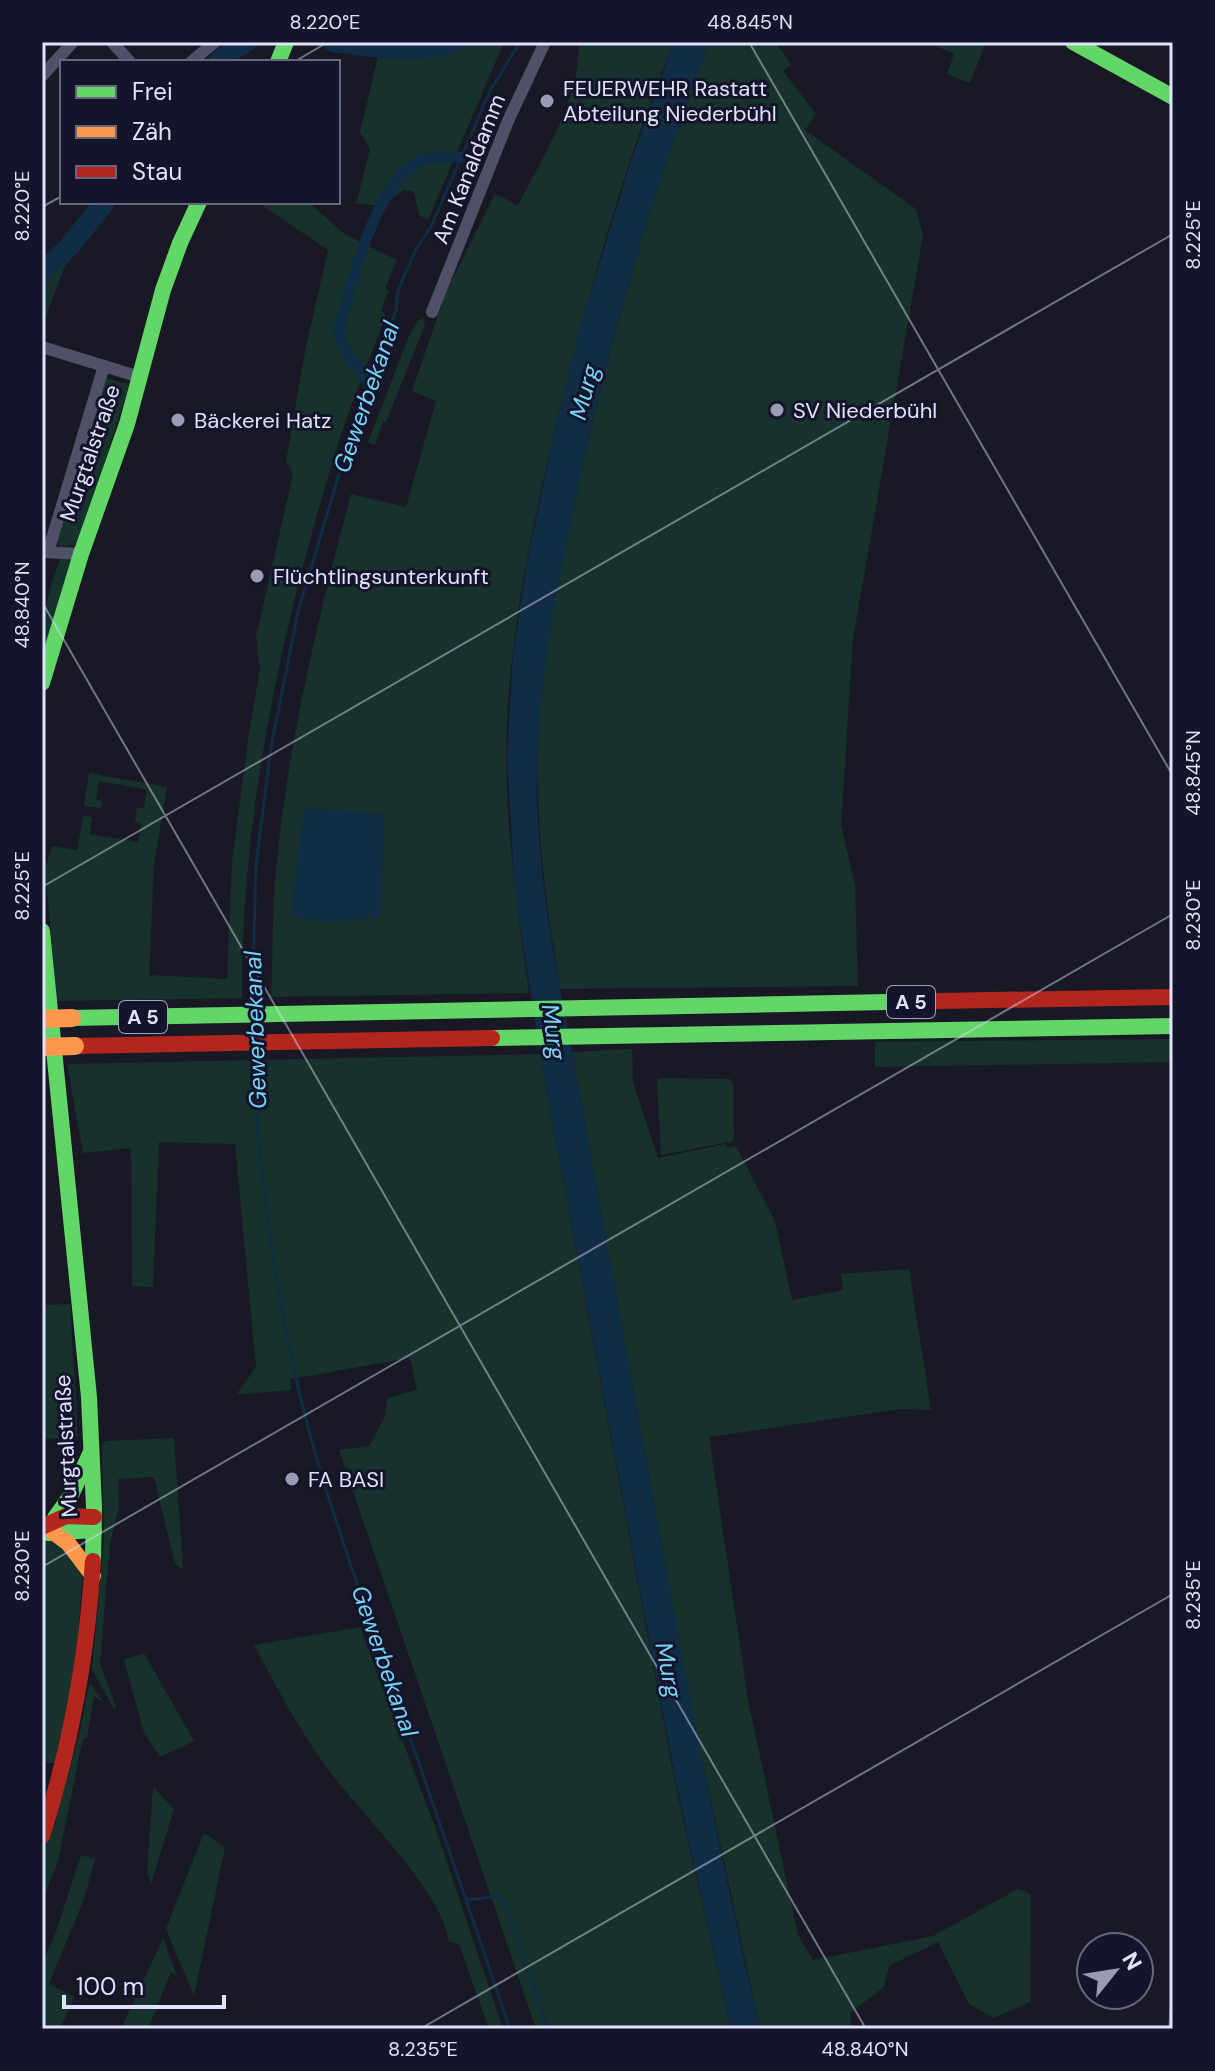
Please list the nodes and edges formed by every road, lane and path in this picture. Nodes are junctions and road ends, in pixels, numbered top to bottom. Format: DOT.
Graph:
graph roads {
  1 [pos="73,42"];
  2 [pos="112,42"];
  3 [pos="215,42"];
  4 [pos="545,42"];
  5 [pos="1073,42"];
  6 [pos="128,60"];
  7 [pos="193,60"];
  8 [pos="42,76"];
  9 [pos="1173,97"];
  10 [pos="198,204"];
  11 [pos="432,312"];
  12 [pos="42,347"];
  13 [pos="104,366"];
  14 [pos="140,377"];
  15 [pos="45,552"];
  16 [pos="81,554"];
  17 [pos="42,683"];
  18 [pos="42,931"];
  19 [pos="1173,997"];
  20 [pos="42,1019"];
  21 [pos="1173,1026"];
  22 [pos="42,1047"];
  23 [pos="93,1447"];
  24 [pos="94,1523"];
  25 [pos="48,1528"];
  26 [pos="93,1576"];
  27 [pos="42,1836"];
  1 -- 8 [label="street"];
  2 -- 6 [label="street"];
  3 -- 7 [label="street"];
  4 -- 11 [label="street, Am Kanaldamm"];
  5 -- 9 [label="main road"];
  10 -- 14 [label="main road, Murgtalstraße"];
  12 -- 13 [label="street"];
  13 -- 14 [label="street, Murgtalstraße"];
  13 -- 15 [label="street, Murgtalstraße"];
  14 -- 16 [label="main road, Murgtalstraße"];
  15 -- 16 [label="street"];
  16 -- 17 [label="main road, Murgtalstraße"];
  18 -- 23 [label="main road, Murgtalstraße"];
  19 -- 20 [label="main road, A 5, bridge"];
  21 -- 22 [label="main road, A 5, bridge"];
  23 -- 24 [label="main road, Murgtalstraße"];
  23 -- 25 [label="main road"];
  24 -- 25 [label="main road"];
  24 -- 26 [label="main road, Murgtalstraße"];
  25 -- 26 [label="main road"];
  26 -- 27 [label="main road, Murgtalstraße"];
}
